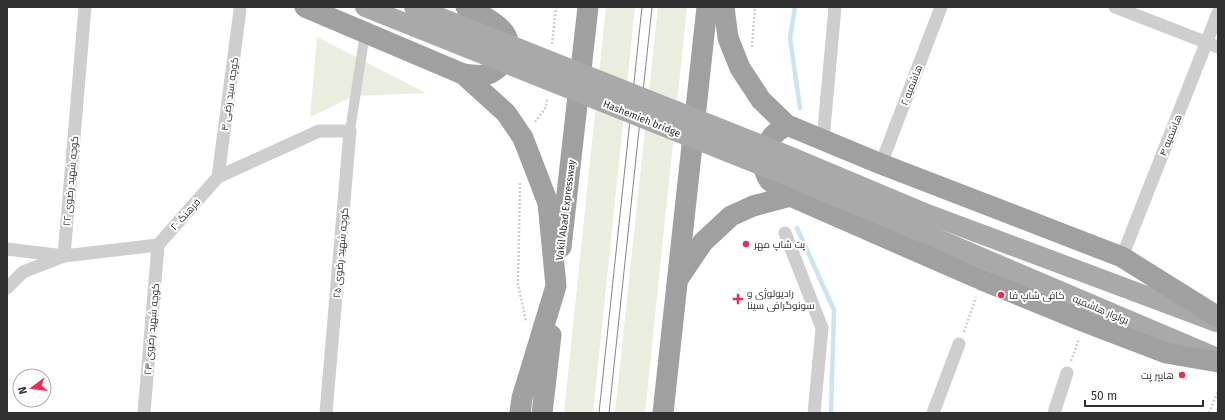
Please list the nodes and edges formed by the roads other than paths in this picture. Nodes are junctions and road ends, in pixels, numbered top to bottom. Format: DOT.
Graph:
graph roads {
  1 [pos="85,7"];
  2 [pos="305,7"];
  3 [pos="365,7"];
  4 [pos="414,7"];
  5 [pos="466,7"];
  6 [pos="588,7"];
  7 [pos="707,7"];
  8 [pos="724,7"];
  9 [pos="835,7"];
  10 [pos="941,7"];
  11 [pos="1115,7"];
  12 [pos="240,10"];
  13 [pos="1218,13"];
  14 [pos="365,33"];
  15 [pos="1212,45"];
  16 [pos="463,74"];
  17 [pos="787,125"];
  18 [pos="350,131"];
  19 [pos="823,140"];
  20 [pos="881,164"];
  21 [pos="218,177"];
  22 [pos="790,196"];
  23 [pos="920,222"];
  24 [pos="785,233"];
  25 [pos="158,244"];
  26 [pos="7,250"];
  27 [pos="64,256"];
  28 [pos="1122,257"];
  29 [pos="678,279"];
  30 [pos="556,286"];
  31 [pos="7,288"];
  32 [pos="1218,317"];
  33 [pos="1218,323"];
  34 [pos="959,344"];
  35 [pos="1218,360"];
  36 [pos="1067,373"];
  37 [pos="144,413"];
  38 [pos="326,413"];
  39 [pos="520,413"];
  40 [pos="542,413"];
  41 [pos="663,413"];
  42 [pos="814,413"];
  43 [pos="933,413"];
  44 [pos="1054,413"];
  1 -- 27 [label="street, کوچه شهید رضوی ۲۲"];
  2 -- 14 [label="highway"];
  3 -- 23 [label="main road, Hashemieh bridge, bridge"];
  4 -- 23 [label="main road, Hashemieh bridge, bridge"];
  5 -- 16 [label="highway"];
  6 -- 30 [label="highway, Vakil Abad Expressway"];
  7 -- 29 [label="highway"];
  8 -- 17 [label="highway"];
  9 -- 19 [label="street"];
  10 -- 20 [label="street, هاشمیه ۲"];
  11 -- 15 [label="street"];
  12 -- 21 [label="street, کوچه سید رضی ۴"];
  13 -- 15 [label="street, هاشمیه ۴"];
  14 -- 16 [label="highway"];
  14 -- 18 [label="street"];
  15 -- 28 [label="street, هاشمیه ۴"];
  16 -- 30 [label="highway"];
  17 -- 19 [label="highway"];
  17 -- 22 [label="highway"];
  18 -- 21 [label="street, فرهنگ ۲۰"];
  18 -- 38 [label="street, کوچه شهید رضوی ۲۵"];
  19 -- 20 [label="highway"];
  20 -- 28 [label="highway"];
  21 -- 25 [label="street, فرهنگ ۲۰"];
  22 -- 29 [label="highway"];
  22 -- 35 [label="highway"];
  23 -- 33 [label="main road"];
  23 -- 35 [label="main road, بولوار هاشمیه"];
  24 -- 42 [label="street"];
  25 -- 27 [label="street"];
  25 -- 37 [label="street, کوچه شهید رضوی ۲۳"];
  26 -- 27 [label="street"];
  27 -- 31 [label="street"];
  28 -- 32 [label="highway"];
  29 -- 41 [label="highway"];
  30 -- 39 [label="highway"];
  30 -- 40 [label="highway, Vakil Abad Expressway"];
  34 -- 43 [label="street"];
  36 -- 44 [label="street"];
}
